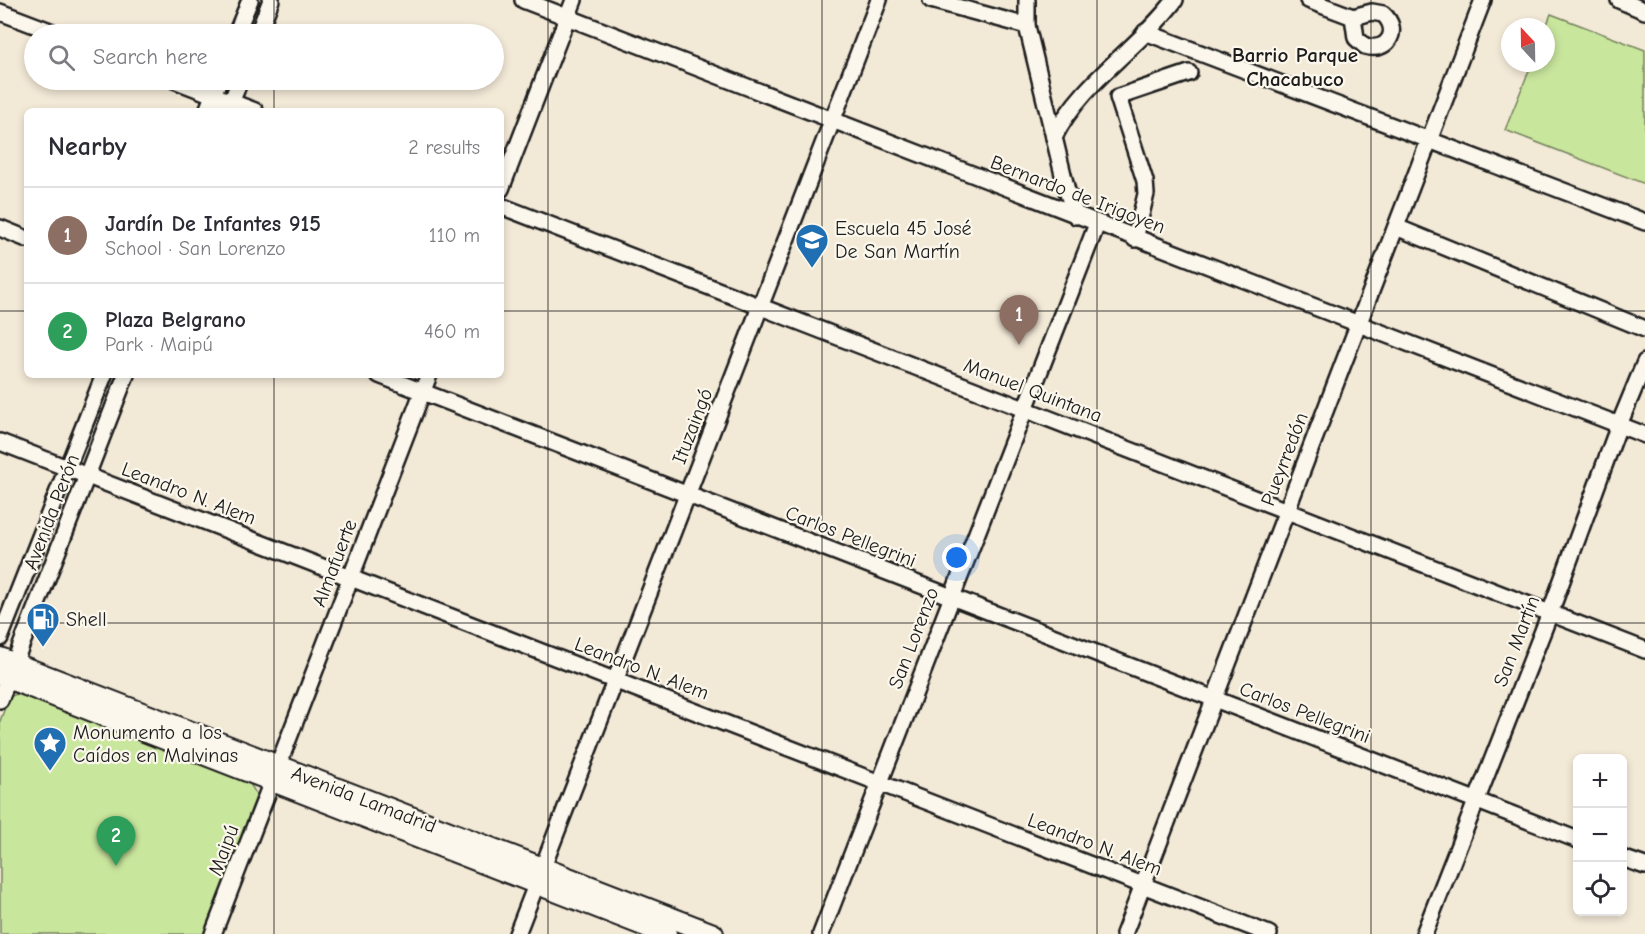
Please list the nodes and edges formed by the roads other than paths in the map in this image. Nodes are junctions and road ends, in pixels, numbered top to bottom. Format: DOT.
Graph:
graph roads {
  1 [pos="250,0"];
  2 [pos="271,0"];
  3 [pos="523,0"];
  4 [pos="574,0"];
  5 [pos="879,0"];
  6 [pos="931,0"];
  7 [pos="1027,0"];
  8 [pos="1175,0"];
  9 [pos="1308,0"];
  10 [pos="1483,0"];
  11 [pos="1619,0"];
  12 [pos="1645,11"];
  13 [pos="0,12"];
  14 [pos="567,17"];
  15 [pos="1353,17"];
  16 [pos="32,24"];
  17 [pos="240,24"];
  18 [pos="262,24"];
  19 [pos="1027,26"];
  20 [pos="1146,32"];
  21 [pos="1189,73"];
  22 [pos="202,90"];
  23 [pos="215,90"];
  24 [pos="236,90"];
  25 [pos="213,94"];
  26 [pos="230,106"];
  27 [pos="208,108"];
  28 [pos="832,121"];
  29 [pos="1054,137"];
  30 [pos="1429,141"];
  31 [pos="504,181"];
  32 [pos="504,207"];
  33 [pos="1076,216"];
  34 [pos="1645,222"];
  35 [pos="1097,224"];
  36 [pos="1396,227"];
  37 [pos="0,228"];
  38 [pos="24,238"];
  39 [pos="1135,239"];
  40 [pos="760,307"];
  41 [pos="1359,324"];
  42 [pos="1645,329"];
  43 [pos="1645,362"];
  44 [pos="103,378"];
  45 [pos="125,378"];
  46 [pos="387,378"];
  47 [pos="428,378"];
  48 [pos="423,392"];
  49 [pos="1025,410"];
  50 [pos="1619,425"];
  51 [pos="1645,435"];
  52 [pos="0,442"];
  53 [pos="68,468"];
  54 [pos="88,476"];
  55 [pos="688,495"];
  56 [pos="1287,511"];
  57 [pos="351,578"];
  58 [pos="952,597"];
  59 [pos="1550,613"];
  60 [pos="0,638"];
  61 [pos="1645,650"];
  62 [pos="6,669"];
  63 [pos="616,681"];
  64 [pos="1214,699"];
  65 [pos="0,700"];
  66 [pos="275,773"];
  67 [pos="880,783"];
  68 [pos="1477,801"];
  69 [pos="1573,838"];
  70 [pos="1627,859"];
  71 [pos="1645,866"];
  72 [pos="540,876"];
  73 [pos="1143,885"];
  74 [pos="213,934"];
  75 [pos="517,934"];
  76 [pos="666,934"];
  77 [pos="713,934"];
  78 [pos="821,934"];
  79 [pos="1124,934"];
  80 [pos="1269,934"];
  81 [pos="1424,934"];
  1 -- 17 [label="street"];
  2 -- 18 [label="street"];
  3 -- 14 [label="street, Bernardo de Irigoyen"];
  4 -- 14 [label="street"];
  5 -- 28 [label="street, Ituzaingó"];
  6 -- 19 [label="street"];
  7 -- 19 [label="street"];
  8 -- 20 [label="street"];
  9 -- 15 [label="street"];
  10 -- 30 [label="street, Pueyrredón"];
  11 -- 12 [label="street"];
  13 -- 16 [label="street"];
  14 -- 28 [label="street, Bernardo de Irigoyen"];
  14 -- 31 [label="street"];
  19 -- 29 [label="street"];
  20 -- 29 [label="street"];
  20 -- 30 [label="street"];
  21 -- 39 [label="street"];
  22 -- 25 [label="street"];
  23 -- 25 [label="street"];
  24 -- 26 [label="street"];
  25 -- 26 [label="street"];
  25 -- 27 [label="street"];
  28 -- 33 [label="street, Bernardo de Irigoyen"];
  28 -- 40 [label="street, Ituzaingó"];
  29 -- 33 [label="street"];
  30 -- 34 [label="street"];
  30 -- 36 [label="street, Pueyrredón"];
  32 -- 40 [label="street, Manuel Quintana"];
  33 -- 35 [label="street, Bernardo de Irigoyen"];
  35 -- 39 [label="street, Bernardo de Irigoyen"];
  35 -- 49 [label="street, San Lorenzo"];
  36 -- 41 [label="street, Pueyrredón"];
  36 -- 42 [label="street"];
  37 -- 38 [label="street"];
  39 -- 41 [label="street, Bernardo de Irigoyen"];
  40 -- 49 [label="street, Manuel Quintana"];
  40 -- 55 [label="street, Ituzaingó"];
  41 -- 50 [label="street, Bernardo de Irigoyen"];
  41 -- 56 [label="street, Pueyrredón"];
  43 -- 50 [label="street, San Martín"];
  44 -- 53 [label="street, Avenida Perón"];
  45 -- 54 [label="street, Avenida Perón"];
  46 -- 48 [label="street, Carlos Pellegrini"];
  47 -- 48 [label="street, Almafuerte"];
  48 -- 55 [label="street, Carlos Pellegrini"];
  48 -- 57 [label="street, Almafuerte"];
  49 -- 56 [label="street, Manuel Quintana"];
  49 -- 58 [label="street, San Lorenzo"];
  50 -- 51 [label="street, Bernardo de Irigoyen"];
  50 -- 59 [label="street, San Martín"];
  52 -- 53 [label="street, Leandro N. Alem"];
  53 -- 54 [label="street, Leandro N. Alem"];
  53 -- 60 [label="street, Avenida Perón"];
  54 -- 57 [label="street, Leandro N. Alem"];
  54 -- 62 [label="street, Avenida Perón"];
  55 -- 58 [label="street, Carlos Pellegrini"];
  55 -- 63 [label="street, Ituzaingó"];
  56 -- 59 [label="street, Manuel Quintana"];
  56 -- 64 [label="street, Pueyrredón"];
  57 -- 63 [label="street, Leandro N. Alem"];
  57 -- 66 [label="street, Almafuerte"];
  58 -- 64 [label="street, Carlos Pellegrini"];
  58 -- 67 [label="street, San Lorenzo"];
  59 -- 61 [label="street, Manuel Quintana"];
  59 -- 68 [label="street, San Martín"];
  62 -- 65 [label="street, Avenida Perón"];
  62 -- 66 [label="main road, Avenida Lamadrid"];
  63 -- 67 [label="street, Leandro N. Alem"];
  63 -- 72 [label="street, Ituzaingó"];
  64 -- 68 [label="street, Carlos Pellegrini"];
  64 -- 73 [label="street, Pueyrredón"];
  66 -- 72 [label="main road, Avenida Lamadrid"];
  66 -- 74 [label="street, Maipú"];
  67 -- 73 [label="street, Leandro N. Alem"];
  67 -- 78 [label="street, San Lorenzo"];
  68 -- 69 [label="street, Carlos Pellegrini"];
  68 -- 81 [label="street, San Martín"];
  70 -- 71 [label="street"];
  72 -- 75 [label="street, Ituzaingó"];
  72 -- 76 [label="main road, Avenida Lamadrid"];
  72 -- 77 [label="main road, Avenida Lamadrid"];
  73 -- 79 [label="street, Pueyrredón"];
  73 -- 80 [label="street, Leandro N. Alem"];
}
